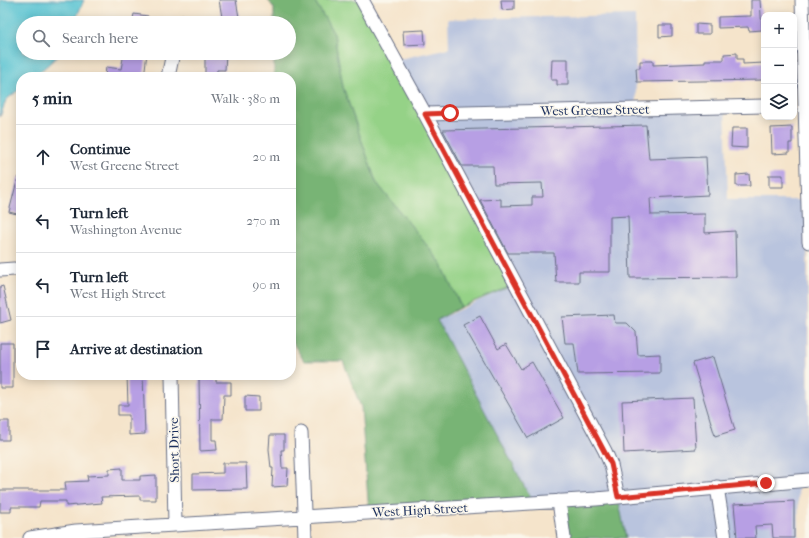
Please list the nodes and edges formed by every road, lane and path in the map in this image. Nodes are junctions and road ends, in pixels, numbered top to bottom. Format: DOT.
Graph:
graph roads {
  1 [pos="362,0"];
  2 [pos="802,0"];
  3 [pos="172,60"];
  4 [pos="169,72"];
  5 [pos="802,105"];
  6 [pos="761,106"];
  7 [pos="425,114"];
  8 [pos="809,242"];
  9 [pos="14,269"];
  10 [pos="0,270"];
  11 [pos="172,380"];
  12 [pos="301,434"];
  13 [pos="809,480"];
  14 [pos="717,487"];
  15 [pos="618,497"];
  16 [pos="559,502"];
  17 [pos="305,517"];
  18 [pos="175,525"];
  19 [pos="30,538"];
  20 [pos="305,538"];
  21 [pos="564,538"];
  22 [pos="725,538"];
  1 -- 7 [label="street"];
  2 -- 5 [label="street"];
  3 -- 4 [label="street"];
  5 -- 8 [label="street"];
  6 -- 7 [label="street, West Greene Street"];
  7 -- 15 [label="street"];
  9 -- 10 [label="street"];
  11 -- 18 [label="street, Short Drive"];
  12 -- 17 [label="street"];
  13 -- 14 [label="street, West High Street"];
  14 -- 15 [label="street, West High Street"];
  14 -- 22 [label="street"];
  15 -- 16 [label="street, West High Street"];
  16 -- 17 [label="street, West High Street"];
  16 -- 21 [label="street"];
  17 -- 18 [label="street, West High Street"];
  17 -- 20 [label="street"];
  18 -- 19 [label="street, West High Street"];
}
